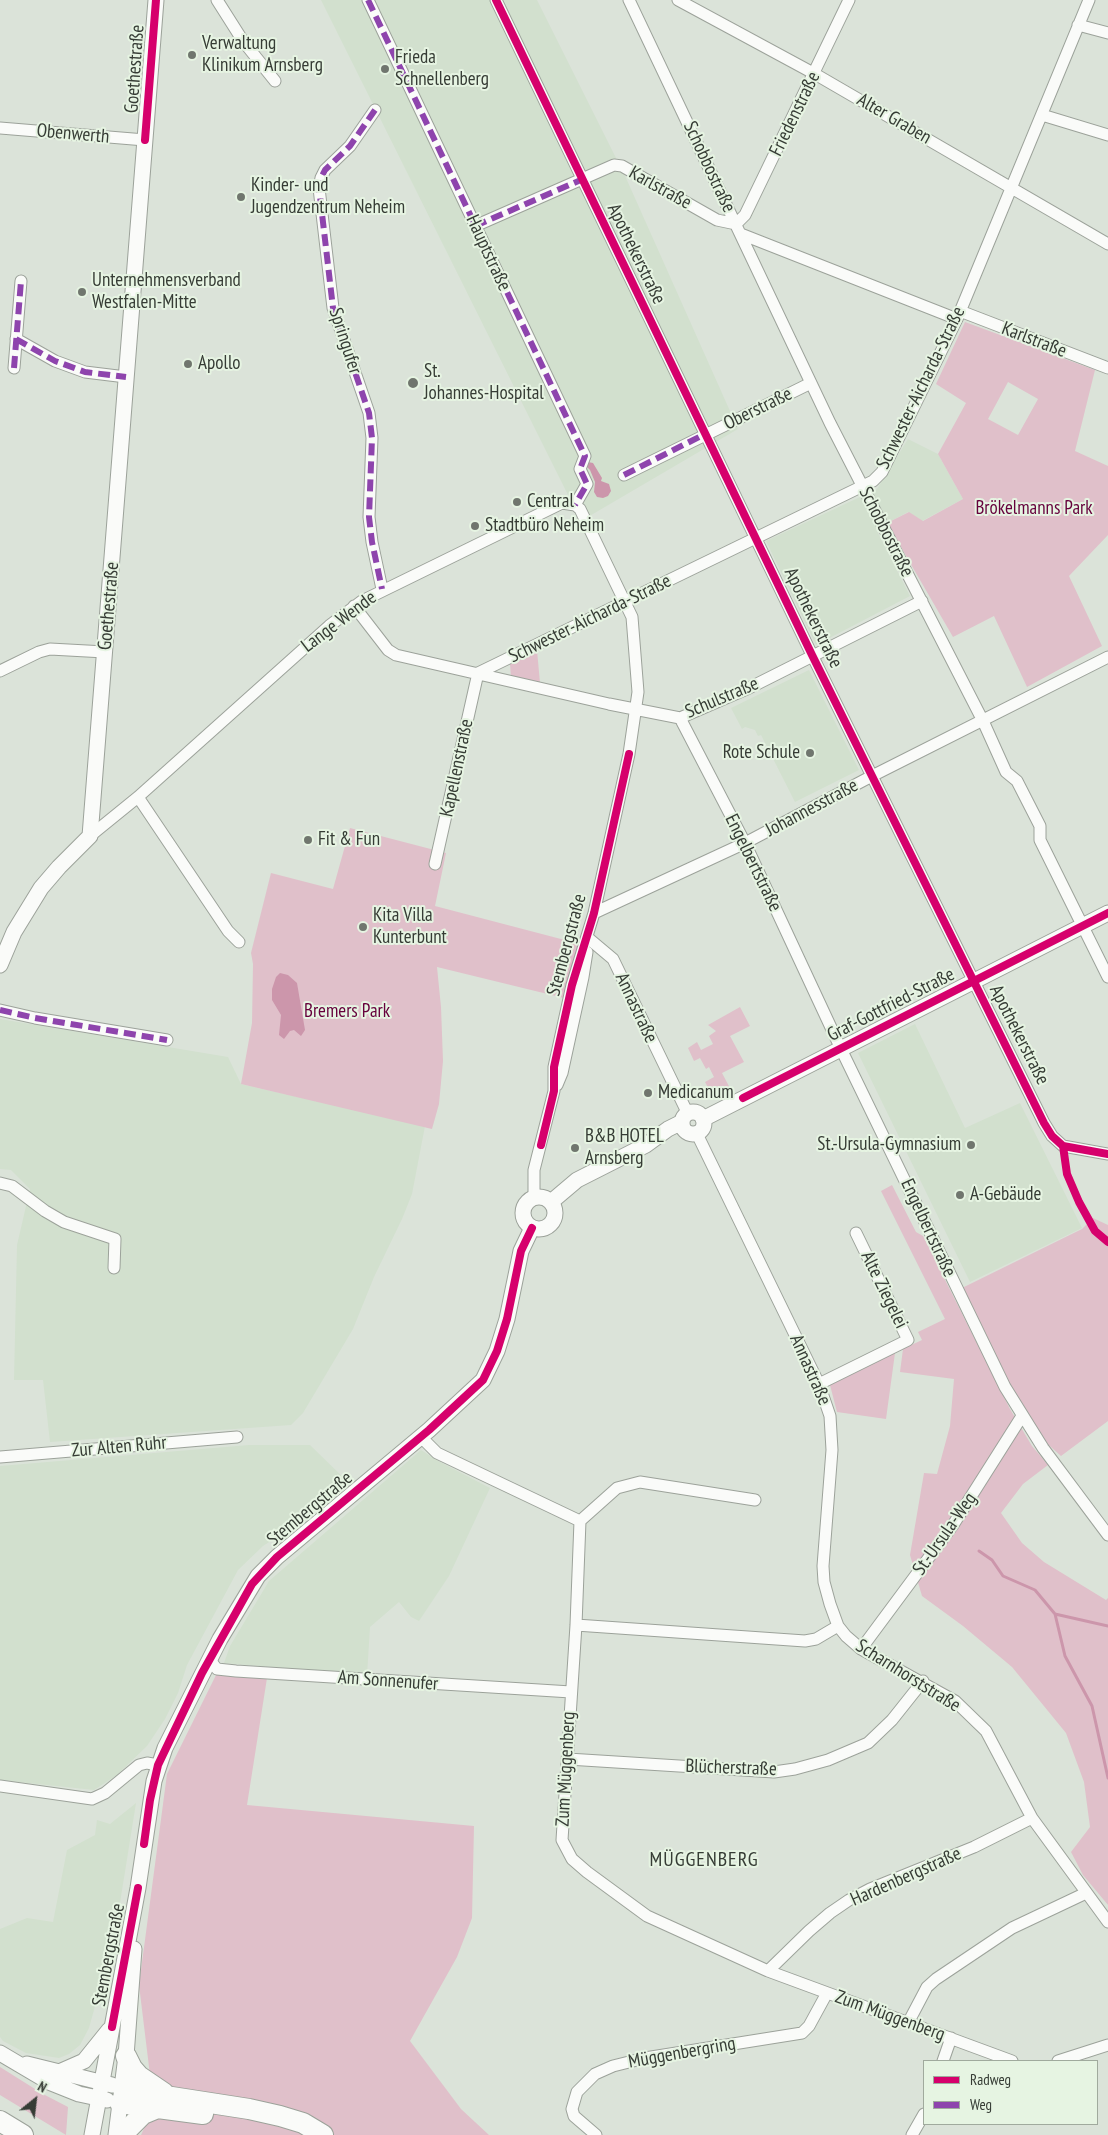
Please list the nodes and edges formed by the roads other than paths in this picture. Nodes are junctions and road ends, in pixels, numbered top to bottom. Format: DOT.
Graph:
graph roads {
  1 [pos="156,0"];
  2 [pos="217,0"];
  3 [pos="368,0"];
  4 [pos="496,0"];
  5 [pos="629,0"];
  6 [pos="678,0"];
  7 [pos="849,0"];
  8 [pos="1089,0"];
  9 [pos="1078,25"];
  10 [pos="1108,33"];
  11 [pos="815,74"];
  12 [pos="275,81"];
  13 [pos="375,110"];
  14 [pos="1042,115"];
  15 [pos="0,128"];
  16 [pos="1108,136"];
  17 [pos="146,140"];
  18 [pos="583,179"];
  19 [pos="1011,189"];
  20 [pos="475,226"];
  21 [pos="738,229"];
  22 [pos="1108,244"];
  23 [pos="21,281"];
  24 [pos="959,315"];
  25 [pos="16,339"];
  26 [pos="14,368"];
  27 [pos="1108,368"];
  28 [pos="126,377"];
  29 [pos="811,383"];
  30 [pos="705,434"];
  31 [pos="624,475"];
  32 [pos="862,486"];
  33 [pos="575,505"];
  34 [pos="756,538"];
  35 [pos="382,590"];
  36 [pos="922,602"];
  37 [pos="624,603"];
  38 [pos="354,606"];
  39 [pos="105,652"];
  40 [pos="812,655"];
  41 [pos="1108,657"];
  42 [pos="0,672"];
  43 [pos="478,673"];
  44 [pos="636,709"];
  45 [pos="680,718"];
  46 [pos="983,721"];
  47 [pos="872,776"];
  48 [pos="138,797"];
  49 [pos="90,836"];
  50 [pos="745,843"];
  51 [pos="435,864"];
  52 [pos="594,913"];
  53 [pos="1108,913"];
  54 [pos="1083,926"];
  55 [pos="588,938"];
  56 [pos="239,942"];
  57 [pos="0,965"];
  58 [pos="1108,977"];
  59 [pos="974,982"];
  60 [pos="0,1010"];
  61 [pos="168,1040"];
  62 [pos="841,1049"];
  63 [pos="688,1125"];
  64 [pos="1108,1154"];
  65 [pos="0,1182"];
  66 [pos="534,1198"];
  67 [pos="551,1202"];
  68 [pos="532,1228"];
  69 [pos="856,1232"];
  70 [pos="114,1268"];
  71 [pos="819,1384"];
  72 [pos="1022,1416"];
  73 [pos="237,1437"];
  74 [pos="420,1437"];
  75 [pos="0,1457"];
  76 [pos="755,1500"];
  77 [pos="580,1520"];
  78 [pos="1108,1535"];
  79 [pos="576,1625"];
  80 [pos="838,1626"];
  81 [pos="861,1648"];
  82 [pos="210,1659"];
  83 [pos="923,1681"];
  84 [pos="571,1692"];
  85 [pos="568,1759"];
  86 [pos="158,1765"];
  87 [pos="0,1786"];
  88 [pos="1032,1818"];
  89 [pos="138,1888"];
  90 [pos="1086,1893"];
  91 [pos="1108,1922"];
  92 [pos="768,1971"];
  93 [pos="827,1993"];
  94 [pos="908,2023"];
  95 [pos="112,2027"];
  96 [pos="951,2038"];
  97 [pos="1108,2045"];
  98 [pos="126,2056"];
  99 [pos="6,2057"];
  100 [pos="942,2060"];
  101 [pos="1009,2060"];
  102 [pos="1061,2060"];
  103 [pos="59,2072"];
  104 [pos="102,2082"];
  105 [pos="122,2096"];
  106 [pos="99,2098"];
  107 [pos="162,2103"];
  108 [pos="923,2116"];
  109 [pos="0,2120"];
  110 [pos="23,2135"];
  111 [pos="92,2135"];
  112 [pos="116,2135"];
  113 [pos="122,2135"];
  114 [pos="306,2135"];
  115 [pos="323,2135"];
  116 [pos="596,2135"];
  117 [pos="912,2135"];
  1 -- 17 [label="street, Goethestraße"];
  2 -- 12 [label="street"];
  3 -- 20 [label="street, Hauptstraße"];
  4 -- 18 [label="street, Apothekerstraße"];
  5 -- 21 [label="street, Schobbostraße"];
  6 -- 11 [label="street, Alter Graben"];
  7 -- 11 [label="street, Friedenstraße"];
  8 -- 9 [label="street, Schwester-Aicharda-Straße"];
  9 -- 10 [label="street"];
  9 -- 14 [label="street, Schwester-Aicharda-Straße"];
  11 -- 19 [label="street, Alter Graben"];
  11 -- 21 [label="street, Friedenstraße"];
  13 -- 35 [label="street, Springufer"];
  14 -- 16 [label="street"];
  14 -- 19 [label="street, Schwester-Aicharda-Straße"];
  15 -- 17 [label="street, Obenwerth"];
  17 -- 28 [label="street, Goethestraße"];
  18 -- 20 [label="street, Karlstraße"];
  18 -- 21 [label="street, Karlstraße"];
  18 -- 30 [label="street, Apothekerstraße"];
  19 -- 22 [label="street, Alter Graben"];
  19 -- 24 [label="street, Schwester-Aicharda-Straße"];
  20 -- 33 [label="street, Hauptstraße"];
  21 -- 24 [label="street, Karlstraße"];
  21 -- 29 [label="street, Schobbostraße"];
  23 -- 25 [label="street"];
  24 -- 27 [label="street, Karlstraße"];
  24 -- 32 [label="street, Schwester-Aicharda-Straße"];
  25 -- 26 [label="street"];
  25 -- 28 [label="street"];
  28 -- 39 [label="street, Goethestraße"];
  29 -- 30 [label="street, Oberstraße"];
  29 -- 32 [label="street, Schobbostraße"];
  30 -- 31 [label="street, Oberstraße"];
  30 -- 34 [label="street, Apothekerstraße"];
  32 -- 34 [label="street, Schwester-Aicharda-Straße"];
  32 -- 36 [label="street, Schobbostraße"];
  33 -- 35 [label="street, Lange Wende"];
  33 -- 37 [label="street"];
  34 -- 37 [label="street, Schwester-Aicharda-Straße"];
  34 -- 40 [label="street, Apothekerstraße"];
  35 -- 38 [label="street, Lange Wende"];
  36 -- 40 [label="street, Schulstraße"];
  36 -- 46 [label="street, Schobbostraße"];
  37 -- 43 [label="street, Schwester-Aicharda-Straße"];
  37 -- 44 [label="street"];
  38 -- 43 [label="street"];
  38 -- 48 [label="street, Lange Wende"];
  39 -- 42 [label="street"];
  39 -- 49 [label="street, Goethestraße"];
  40 -- 45 [label="street, Schulstraße"];
  40 -- 47 [label="street, Apothekerstraße"];
  41 -- 46 [label="street, Johannesstraße"];
  43 -- 44 [label="street, Schulstraße"];
  43 -- 51 [label="street, Kapellenstraße"];
  44 -- 45 [label="street, Schulstraße"];
  44 -- 52 [label="street, Stembergstraße"];
  45 -- 50 [label="street, Engelbertstraße"];
  46 -- 47 [label="street, Johannesstraße"];
  46 -- 54 [label="street, Schobbostraße"];
  47 -- 50 [label="street, Johannesstraße"];
  47 -- 59 [label="street, Apothekerstraße"];
  48 -- 49 [label="street, Lange Wende"];
  48 -- 56 [label="street"];
  49 -- 57 [label="street, Lange Wende"];
  50 -- 52 [label="street, Johannesstraße"];
  50 -- 62 [label="street, Engelbertstraße"];
  52 -- 55 [label="street, Stembergstraße"];
  53 -- 54 [label="street, Graf-Gottfried-Straße"];
  54 -- 58 [label="street, Schobbostraße"];
  54 -- 59 [label="street, Graf-Gottfried-Straße"];
  55 -- 63 [label="street, Annastraße"];
  55 -- 66 [label="street, Stembergstraße"];
  59 -- 62 [label="street, Graf-Gottfried-Straße"];
  59 -- 64 [label="street, Apothekerstraße"];
  60 -- 61 [label="street"];
  62 -- 63 [label="street, Graf-Gottfried-Straße"];
  62 -- 72 [label="street, Engelbertstraße"];
  63 -- 67 [label="street"];
  63 -- 71 [label="street, Annastraße"];
  65 -- 70 [label="street"];
  66 -- 67 [label="street"];
  66 -- 68 [label="street"];
  67 -- 68 [label="street"];
  68 -- 74 [label="street, Stembergstraße"];
  69 -- 71 [label="street, Alte Ziegelei"];
  71 -- 80 [label="street, Annastraße"];
  72 -- 78 [label="street, Engelbertstraße"];
  72 -- 81 [label="street, St.-Ursula-Weg"];
  73 -- 75 [label="street, Zur Alten Ruhr"];
  74 -- 77 [label="street"];
  74 -- 82 [label="street, Stembergstraße"];
  76 -- 77 [label="street"];
  77 -- 79 [label="street, Zum Müggenberg"];
  79 -- 80 [label="street, Scharnhorststraße"];
  79 -- 84 [label="street, Zum Müggenberg"];
  80 -- 81 [label="street, Scharnhorststraße"];
  81 -- 83 [label="street, Scharnhorststraße"];
  82 -- 84 [label="street, Am Sonnenufer"];
  82 -- 86 [label="street, Stembergstraße"];
  83 -- 85 [label="street, Blücherstraße"];
  83 -- 88 [label="street, Scharnhorststraße"];
  84 -- 85 [label="street, Zum Müggenberg"];
  85 -- 92 [label="street, Zum Müggenberg"];
  86 -- 87 [label="street"];
  86 -- 89 [label="street, Stembergstraße"];
  88 -- 90 [label="street, Scharnhorststraße"];
  88 -- 92 [label="street, Hardenbergstraße"];
  89 -- 95 [label="street, Stembergstraße"];
  89 -- 98 [label="street, Stembergstraße"];
  90 -- 91 [label="street, Scharnhorststraße"];
  90 -- 94 [label="street"];
  92 -- 93 [label="street, Zum Müggenberg"];
  93 -- 94 [label="street, Zum Müggenberg"];
  93 -- 116 [label="street, Müggenbergring"];
  94 -- 96 [label="street, Zum Müggenberg"];
  95 -- 103 [label="street"];
  95 -- 104 [label="street, Stembergstraße"];
  96 -- 100 [label="street"];
  96 -- 101 [label="street, Zum Müggenberg"];
  97 -- 102 [label="street"];
  98 -- 105 [label="street, Stembergstraße"];
  98 -- 107 [label="highway"];
  99 -- 103 [label="street"];
  99 -- 106 [label="street"];
  103 -- 104 [label="street"];
  104 -- 105 [label="street"];
  104 -- 106 [label="street, Stembergstraße"];
  105 -- 106 [label="street"];
  105 -- 107 [label="highway"];
  105 -- 112 [label="street, Stembergstraße"];
  106 -- 111 [label="street, Stembergstraße"];
  107 -- 113 [label="highway"];
  107 -- 114 [label="highway"];
  107 -- 115 [label="highway"];
  108 -- 117 [label="street"];
  109 -- 110 [label="highway"];
}
